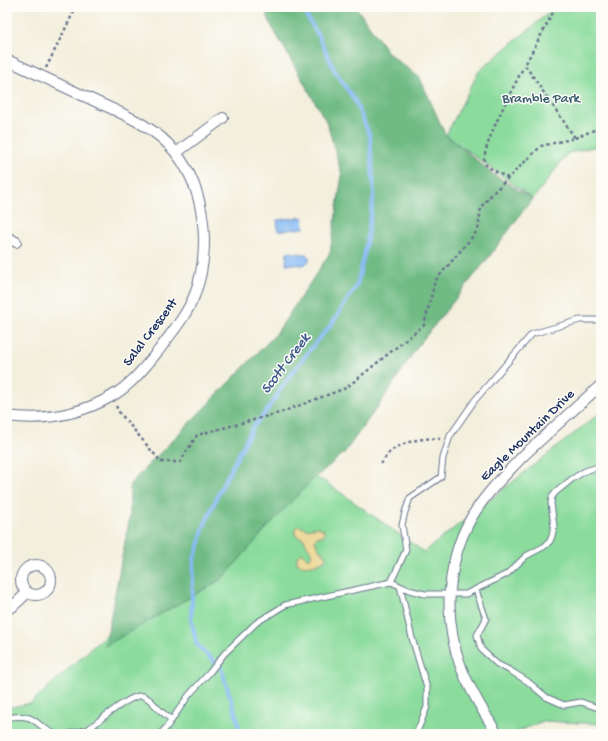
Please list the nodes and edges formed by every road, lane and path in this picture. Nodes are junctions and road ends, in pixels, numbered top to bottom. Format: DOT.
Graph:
graph roads {
  1 [pos="76,7"];
  2 [pos="556,7"];
  3 [pos="7,60"];
  4 [pos="525,65"];
  5 [pos="42,77"];
  6 [pos="223,118"];
  7 [pos="601,127"];
  8 [pos="575,138"];
  9 [pos="176,153"];
  10 [pos="508,178"];
  11 [pos="7,237"];
  12 [pos="16,242"];
  13 [pos="601,320"];
  14 [pos="601,384"];
  15 [pos="113,396"];
  16 [pos="7,416"];
  17 [pos="449,441"];
  18 [pos="382,464"];
  19 [pos="601,466"];
  20 [pos="390,582"];
  21 [pos="400,586"];
  22 [pos="476,590"];
  23 [pos="27,593"];
  24 [pos="450,595"];
  25 [pos="7,608"];
  26 [pos="601,709"];
  27 [pos="7,718"];
  28 [pos="172,720"];
  29 [pos="87,730"];
  30 [pos="55,734"];
  31 [pos="69,734"];
  32 [pos="116,734"];
  33 [pos="160,734"];
  34 [pos="416,734"];
  35 [pos="497,734"];
  1 -- 5 [label="path"];
  2 -- 4 [label="path"];
  3 -- 5 [label="street, Salal Crescent"];
  4 -- 8 [label="path"];
  4 -- 10 [label="path"];
  5 -- 9 [label="street, Salal Crescent"];
  6 -- 9 [label="street"];
  7 -- 8 [label="path"];
  8 -- 10 [label="path"];
  9 -- 15 [label="street, Salal Crescent"];
  10 -- 15 [label="path"];
  11 -- 12 [label="street"];
  13 -- 17 [label="lane"];
  14 -- 24 [label="street, Eagle Mountain Drive"];
  15 -- 16 [label="street, Salal Crescent"];
  17 -- 18 [label="path"];
  17 -- 20 [label="lane"];
  19 -- 22 [label="lane"];
  20 -- 21 [label="lane"];
  20 -- 28 [label="lane"];
  21 -- 24 [label="lane"];
  21 -- 34 [label="lane"];
  22 -- 24 [label="lane"];
  22 -- 26 [label="lane"];
  23 -- 25 [label="street"];
  24 -- 35 [label="street, Eagle Mountain Drive"];
  27 -- 30 [label="lane"];
  28 -- 29 [label="lane"];
  28 -- 33 [label="lane"];
  29 -- 31 [label="lane"];
  29 -- 32 [label="lane"];
}
